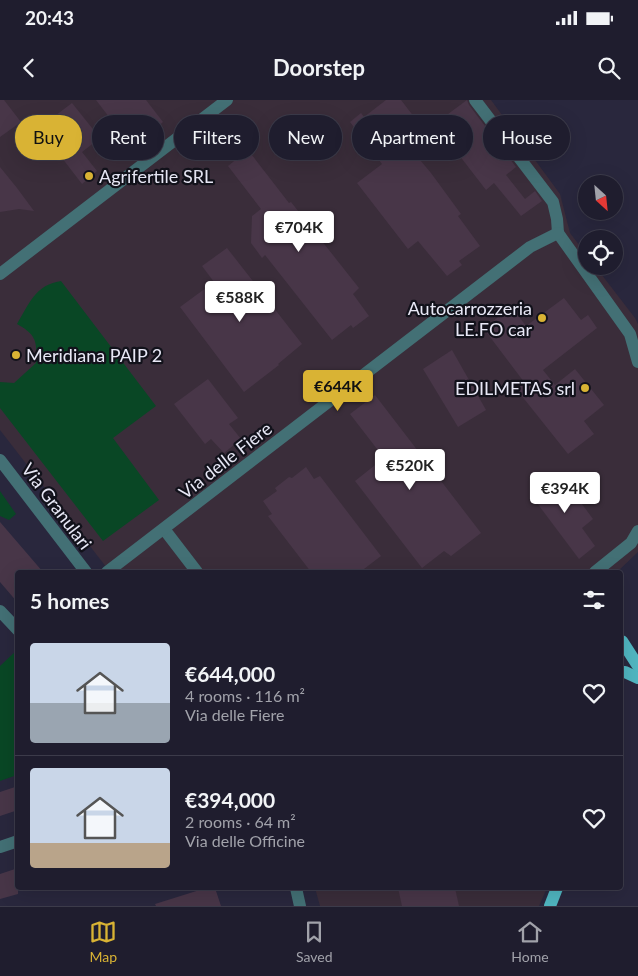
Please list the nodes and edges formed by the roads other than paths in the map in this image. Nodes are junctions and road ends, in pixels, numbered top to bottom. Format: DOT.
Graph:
graph roads {
  1 [pos="227,100"];
  2 [pos="475,100"];
  3 [pos="558,233"];
  4 [pos="0,274"];
  5 [pos="638,362"];
  6 [pos="0,460"];
  7 [pos="164,529"];
  8 [pos="638,531"];
  9 [pos="84,570"];
  10 [pos="110,570"];
  11 [pos="196,570"];
  12 [pos="597,570"];
  13 [pos="0,611"];
  14 [pos="15,627"];
  15 [pos="623,642"];
  16 [pos="638,666"];
  17 [pos="623,672"];
  18 [pos="638,678"];
  19 [pos="15,842"];
  20 [pos="0,847"];
  21 [pos="296,890"];
  22 [pos="556,890"];
  23 [pos="300,906"];
  24 [pos="550,906"];
  1 -- 4 [label="street"];
  2 -- 3 [label="street"];
  3 -- 5 [label="street"];
  3 -- 7 [label="street, Via delle Fiere"];
  6 -- 9 [label="street, Via Granulari"];
  7 -- 10 [label="street, Via delle Fiere"];
  7 -- 11 [label="street"];
  8 -- 12 [label="street"];
  13 -- 14 [label="street"];
  15 -- 16 [label="main road"];
  17 -- 18 [label="main road"];
  19 -- 20 [label="street"];
  21 -- 23 [label="street"];
  22 -- 24 [label="main road"];
}
